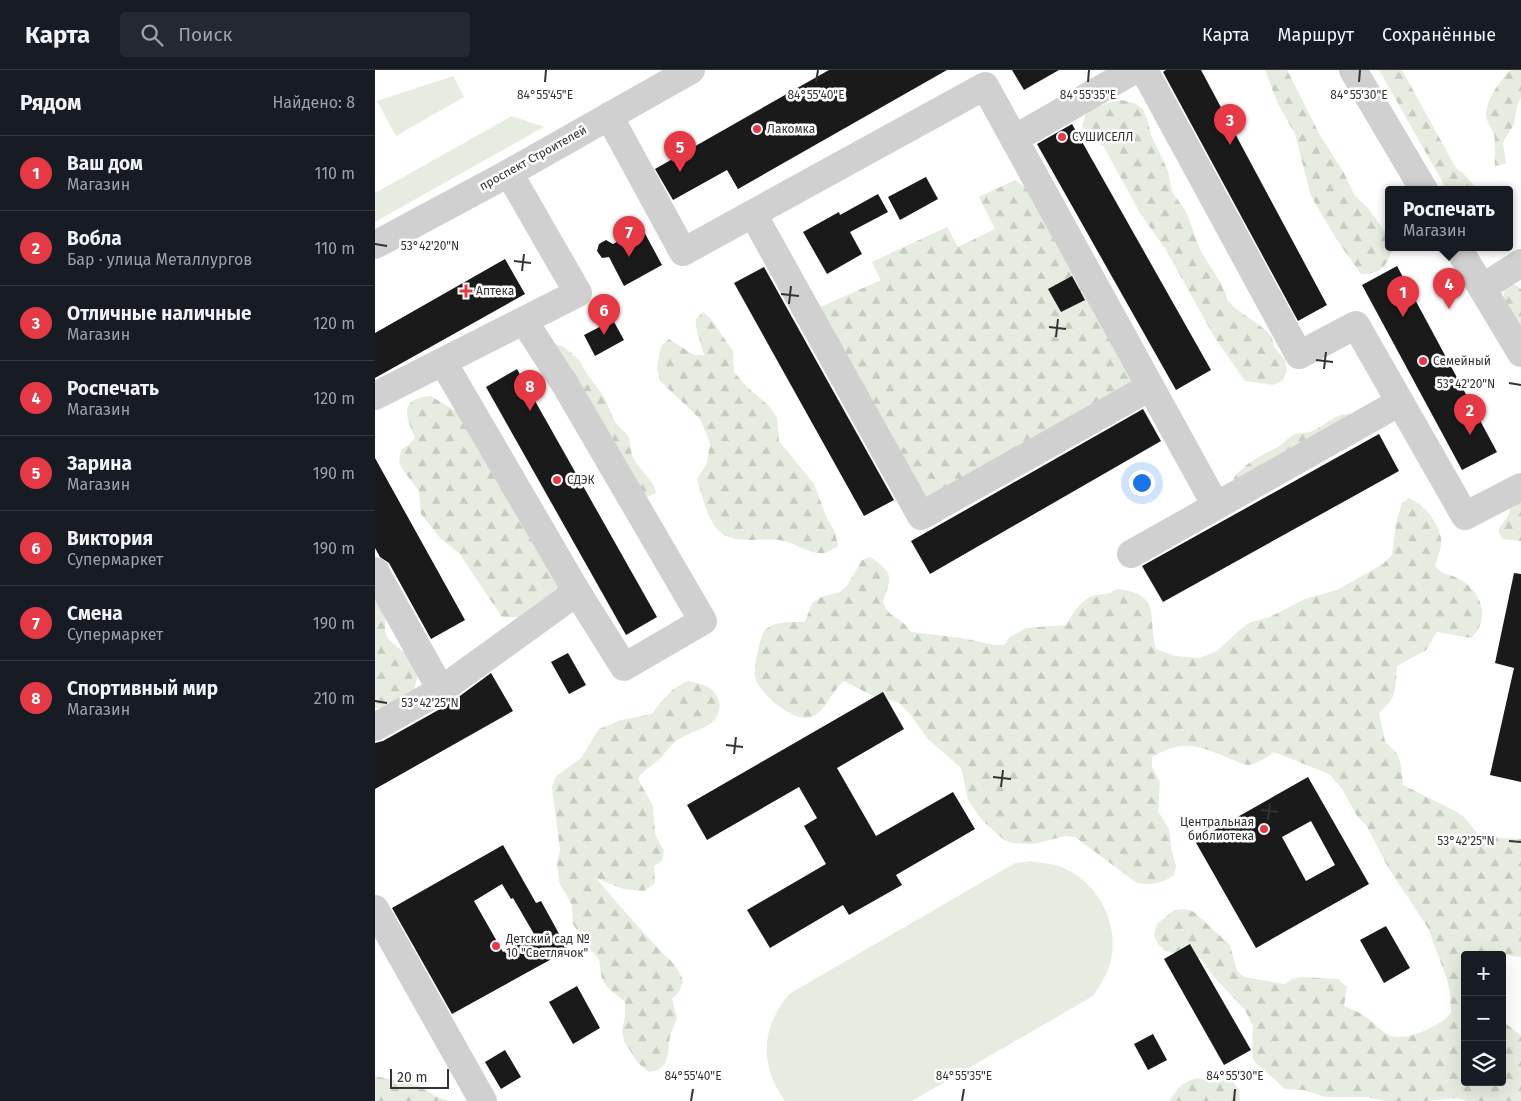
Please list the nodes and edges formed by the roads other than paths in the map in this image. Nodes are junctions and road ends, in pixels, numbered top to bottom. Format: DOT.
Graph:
graph roads {
  1 [pos="691,70"];
  2 [pos="1134,70"];
  3 [pos="1144,70"];
  4 [pos="1353,70"];
  5 [pos="609,116"];
  6 [pos="1014,139"];
  7 [pos="509,173"];
  8 [pos="1422,186"];
  9 [pos="753,214"];
  10 [pos="375,246"];
  11 [pos="1460,251"];
  12 [pos="1521,263"];
  13 [pos="1482,288"];
  14 [pos="524,321"];
  15 [pos="1521,353"];
  16 [pos="443,362"];
  17 [pos="1150,386"];
  18 [pos="375,396"];
  19 [pos="1400,402"];
  20 [pos="1521,487"];
  21 [pos="1216,506"];
  22 [pos="1131,554"];
  23 [pos="375,571"];
  24 [pos="577,592"];
  25 [pos="441,690"];
  26 [pos="375,727"];
  27 [pos="375,909"];
  28 [pos="483,1101"];
  1 -- 5 [label="street, проспект Строителей"];
  2 -- 6 [label="street"];
  3 -- 19 [label="street"];
  4 -- 8 [label="street"];
  5 -- 7 [label="street, проспект Строителей"];
  5 -- 9 [label="street"];
  6 -- 9 [label="street"];
  6 -- 17 [label="street"];
  7 -- 10 [label="street, проспект Строителей"];
  7 -- 14 [label="street"];
  9 -- 17 [label="street"];
  11 -- 13 [label="street"];
  12 -- 13 [label="street"];
  13 -- 15 [label="street"];
  14 -- 16 [label="street"];
  14 -- 24 [label="street"];
  16 -- 18 [label="street"];
  16 -- 24 [label="street"];
  17 -- 21 [label="street"];
  19 -- 20 [label="street"];
  19 -- 21 [label="street"];
  21 -- 22 [label="street"];
  23 -- 25 [label="street"];
  24 -- 25 [label="street"];
  25 -- 26 [label="street"];
  27 -- 28 [label="street"];
}
